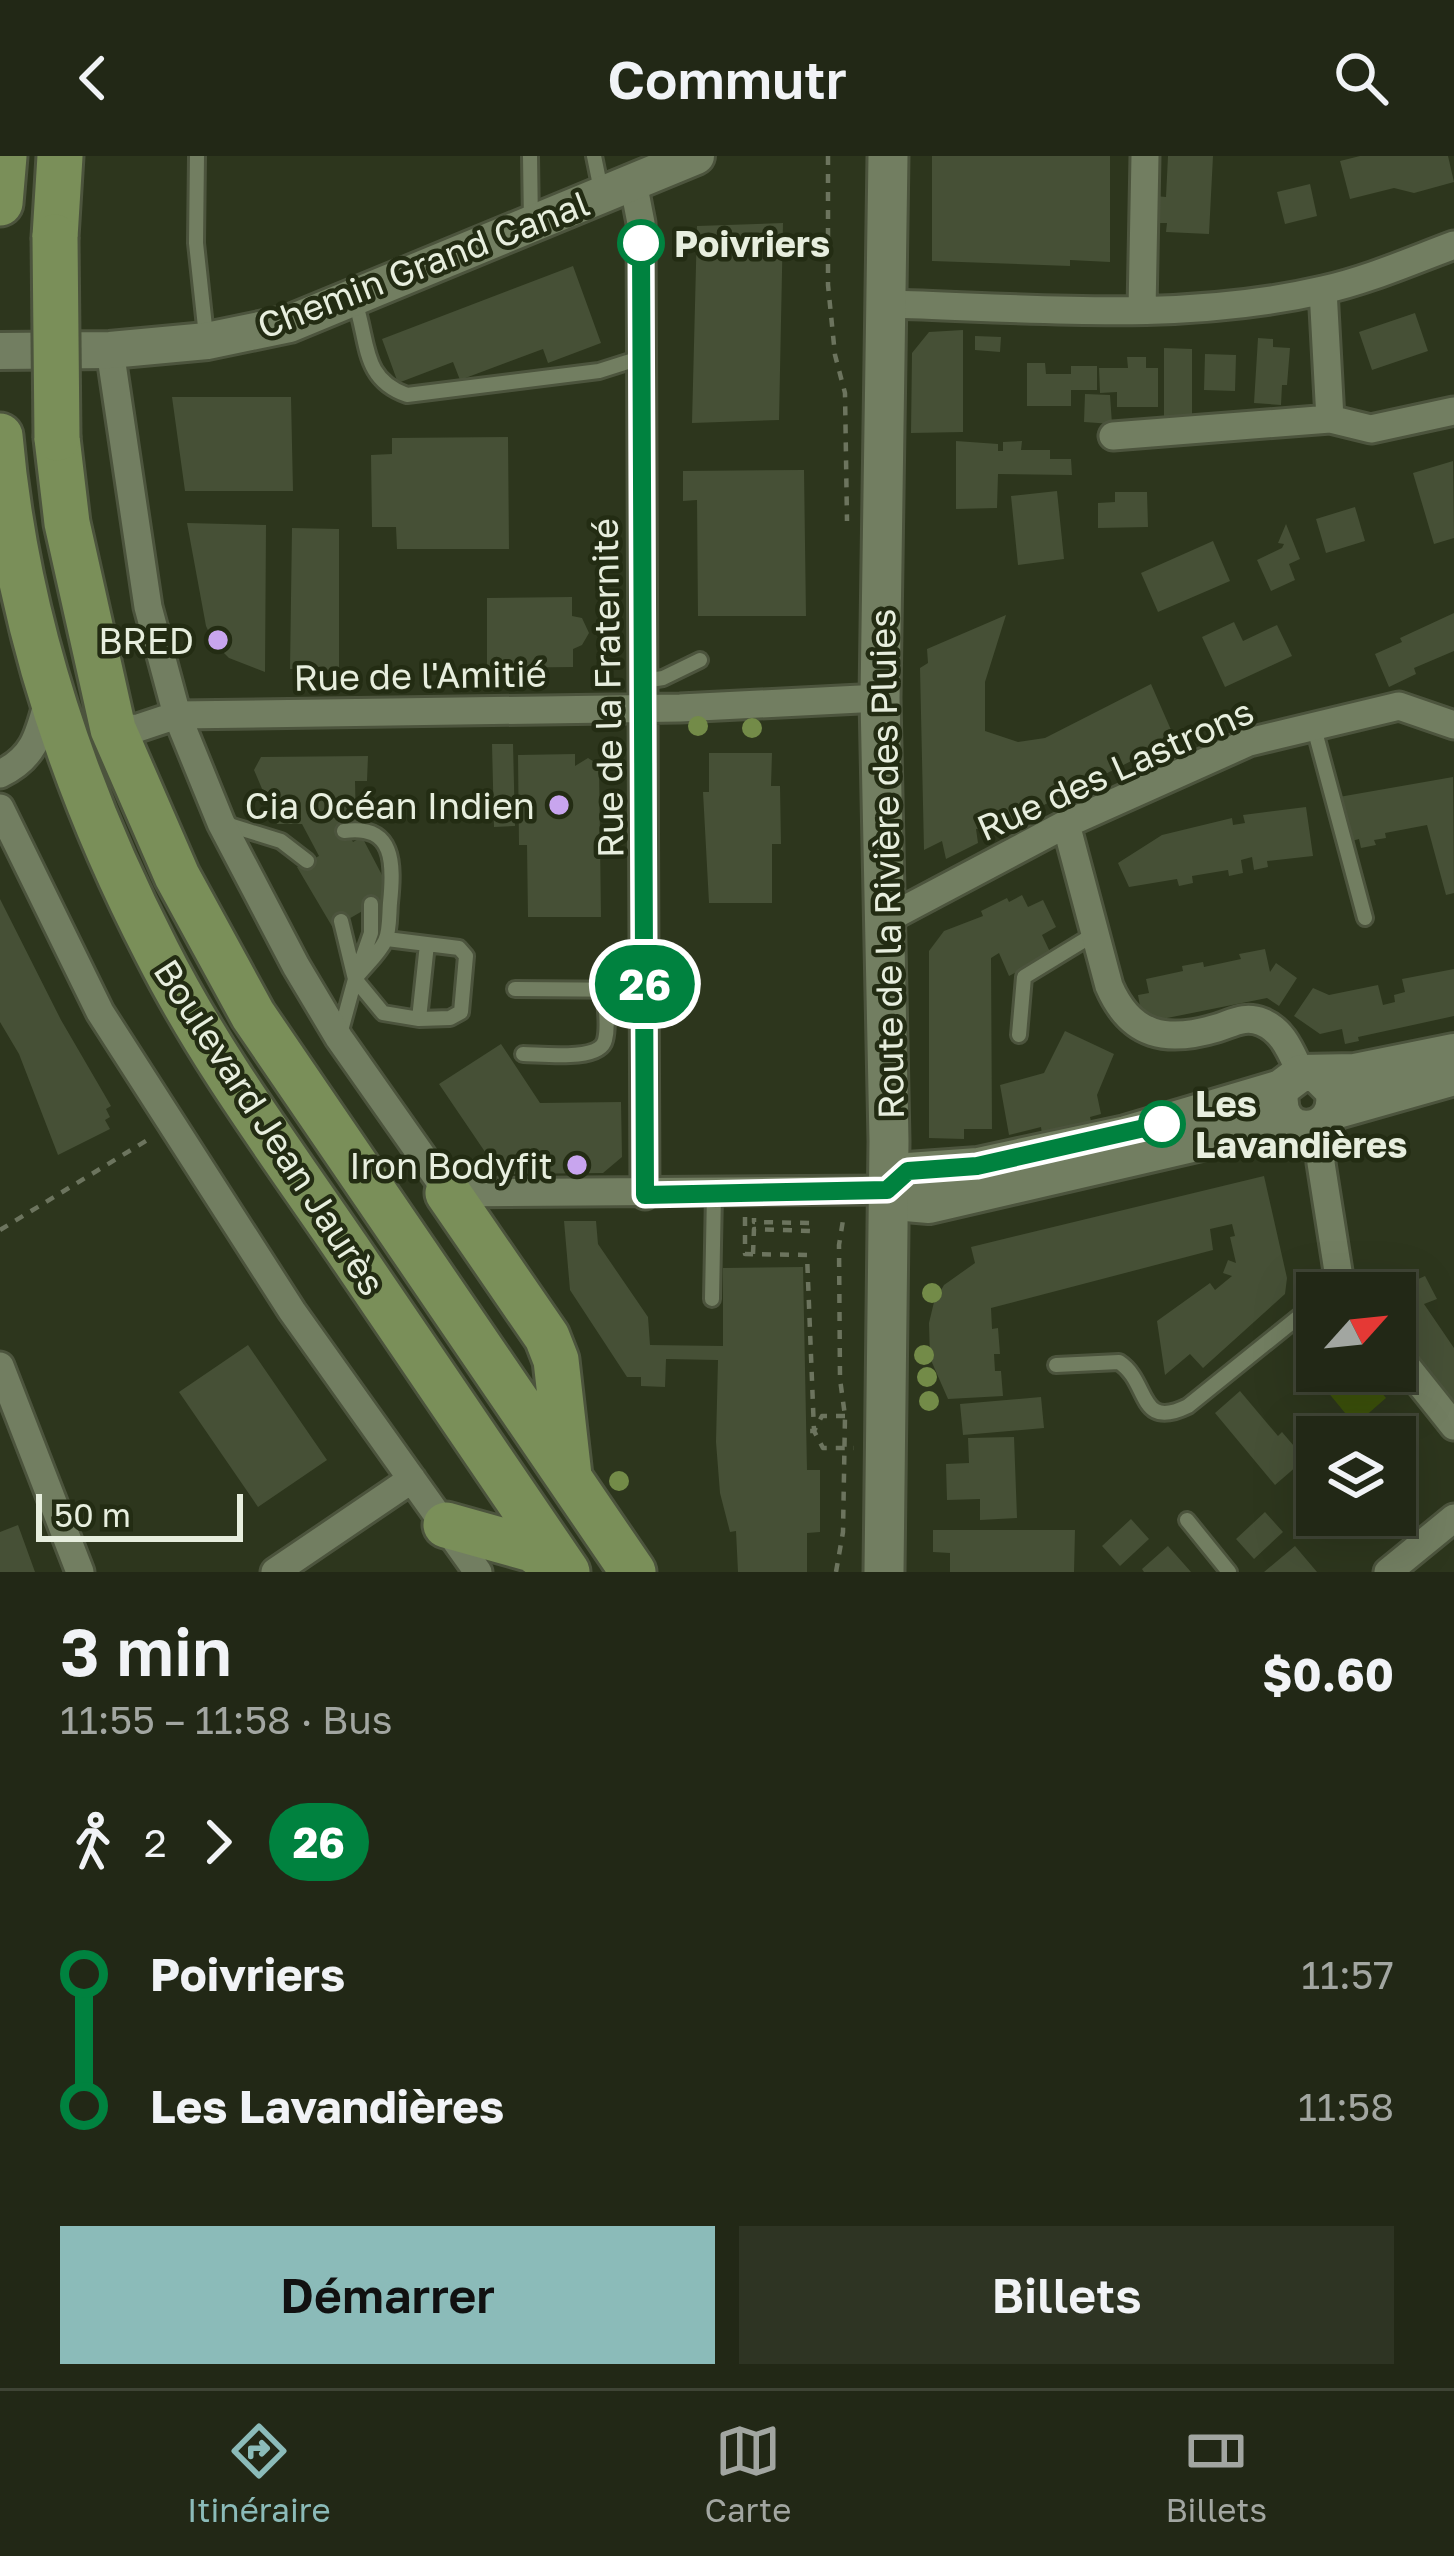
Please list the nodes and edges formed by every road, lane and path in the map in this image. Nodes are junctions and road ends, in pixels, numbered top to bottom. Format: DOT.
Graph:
graph roads {
  1 [pos="4,156"];
  2 [pos="60,156"];
  3 [pos="197,156"];
  4 [pos="530,156"];
  5 [pos="594,156"];
  6 [pos="696,156"];
  7 [pos="828,156"];
  8 [pos="1145,156"];
  9 [pos="882,161"];
  10 [pos="618,188"];
  11 [pos="0,203"];
  12 [pos="531,225"];
  13 [pos="1454,245"];
  14 [pos="1323,290"];
  15 [pos="353,297"];
  16 [pos="889,304"];
  17 [pos="1142,310"];
  18 [pos="207,341"];
  19 [pos="110,350"];
  20 [pos="0,351"];
  21 [pos="640,358"];
  22 [pos="1454,411"];
  23 [pos="1330,419"];
  24 [pos="1113,436"];
  25 [pos="1,447"];
  26 [pos="847,537"];
  27 [pos="700,659"];
  28 [pos="644,694"];
  29 [pos="49,697"];
  30 [pos="880,698"];
  31 [pos="177,715"];
  32 [pos="1312,724"];
  33 [pos="1454,725"];
  34 [pos="113,729"];
  35 [pos="0,774"];
  36 [pos="0,808"];
  37 [pos="221,823"];
  38 [pos="1066,824"];
  39 [pos="344,831"];
  40 [pos="305,837"];
  41 [pos="281,841"];
  42 [pos="307,861"];
  43 [pos="371,904"];
  44 [pos="1365,918"];
  45 [pos="341,921"];
  46 [pos="883,921"];
  47 [pos="1096,933"];
  48 [pos="387,939"];
  49 [pos="427,944"];
  50 [pos="355,979"];
  51 [pos="515,989"];
  52 [pos="604,990"];
  53 [pos="645,990"];
  54 [pos="419,1019"];
  55 [pos="1019,1035"];
  56 [pos="339,1038"];
  57 [pos="1454,1052"];
  58 [pos="523,1054"];
  59 [pos="1454,1077"];
  60 [pos="1300,1078"];
  61 [pos="1313,1122"];
  62 [pos="154,1136"];
  63 [pos="887,1190"];
  64 [pos="448,1193"];
  65 [pos="714,1193"];
  66 [pos="645,1195"];
  67 [pos="844,1214"];
  68 [pos="0,1230"];
  69 [pos="753,1254"];
  70 [pos="1336,1272"];
  71 [pos="712,1299"];
  72 [pos="1296,1320"];
  73 [pos="1056,1365"];
  74 [pos="0,1366"];
  75 [pos="1416,1378"];
  76 [pos="842,1415"];
  77 [pos="1454,1426"];
  78 [pos="810,1431"];
  79 [pos="837,1448"];
  80 [pos="412,1479"];
  81 [pos="570,1485"];
  82 [pos="1454,1518"];
  83 [pos="1186,1520"];
  84 [pos="446,1525"];
  85 [pos="299,1563"];
  86 [pos="80,1572"];
  87 [pos="275,1572"];
  88 [pos="478,1572"];
  89 [pos="565,1572"];
  90 [pos="633,1572"];
  91 [pos="836,1572"];
  92 [pos="884,1572"];
  93 [pos="1228,1572"];
  94 [pos="1388,1572"];
  1 -- 11 [label="main road"];
  2 -- 34 [label="main road, Boulevard Jean Jaurès, bridge"];
  3 -- 18 [label="lane"];
  4 -- 12 [label="lane"];
  5 -- 10 [label="lane"];
  6 -- 10 [label="street, Chemin Grand Canal"];
  7 -- 26 [label="path"];
  8 -- 17 [label="street"];
  9 -- 16 [label="main road, Route de la Rivière des Pluies"];
  10 -- 12 [label="street, Chemin Grand Canal"];
  10 -- 21 [label="street, Rue de la Fraternité"];
  12 -- 15 [label="street, Chemin Grand Canal"];
  13 -- 14 [label="street"];
  14 -- 17 [label="street"];
  14 -- 23 [label="street"];
  15 -- 18 [label="street, Chemin Grand Canal"];
  15 -- 21 [label="lane"];
  16 -- 17 [label="street"];
  16 -- 30 [label="main road, Route de la Rivière des Pluies"];
  18 -- 19 [label="street, Chemin Grand Canal"];
  19 -- 20 [label="street, Chemin Grand Canal"];
  19 -- 31 [label="street"];
  21 -- 28 [label="street, Rue de la Fraternité"];
  22 -- 23 [label="street"];
  23 -- 24 [label="street"];
  25 -- 29 [label="main road, Boulevard Jean Jaurès"];
  27 -- 28 [label="lane"];
  28 -- 30 [label="street, Rue de l'Amitié"];
  28 -- 31 [label="street, Rue de l'Amitié"];
  28 -- 53 [label="street, Rue de la Fraternité"];
  29 -- 35 [label="street"];
  29 -- 89 [label="main road, Boulevard Jean Jaurès"];
  30 -- 46 [label="main road, Route de la Rivière des Pluies"];
  31 -- 34 [label="street, Rue de l'Amitié"];
  31 -- 37 [label="street"];
  32 -- 33 [label="street, Rue des Lastrons"];
  32 -- 38 [label="street, Rue des Lastrons"];
  32 -- 44 [label="lane"];
  34 -- 81 [label="main road, Boulevard Jean Jaurès"];
  36 -- 80 [label="street"];
  37 -- 41 [label="lane"];
  37 -- 56 [label="street"];
  38 -- 46 [label="street, Rue des Lastrons"];
  38 -- 47 [label="street"];
  39 -- 48 [label="lane"];
  40 -- 41 [label="lane"];
  41 -- 42 [label="lane"];
  43 -- 50 [label="lane"];
  45 -- 50 [label="lane"];
  46 -- 63 [label="main road, Route de la Rivière des Pluies"];
  47 -- 55 [label="lane"];
  47 -- 60 [label="street"];
  48 -- 49 [label="lane"];
  48 -- 50 [label="lane"];
  49 -- 54 [label="lane"];
  49 -- 54 [label="lane"];
  50 -- 54 [label="lane"];
  50 -- 56 [label="lane"];
  51 -- 52 [label="lane"];
  52 -- 53 [label="lane"];
  52 -- 58 [label="lane"];
  53 -- 66 [label="street, Rue de la Fraternité"];
  56 -- 64 [label="street"];
  57 -- 60 [label="street"];
  59 -- 61 [label="street"];
  60 -- 61 [label="street"];
  60 -- 61 [label="street"];
  60 -- 63 [label="street"];
  61 -- 63 [label="street"];
  61 -- 70 [label="street"];
  62 -- 68 [label="path"];
  63 -- 65 [label="street"];
  63 -- 92 [label="main road, Route de la Rivière des Pluies"];
  64 -- 66 [label="street"];
  64 -- 81 [label="main road"];
  65 -- 66 [label="street"];
  65 -- 71 [label="lane"];
  67 -- 91 [label="path"];
  69 -- 69 [label="path"];
  69 -- 78 [label="path"];
  72 -- 73 [label="lane"];
  74 -- 86 [label="street"];
  75 -- 77 [label="street"];
  76 -- 78 [label="path"];
  78 -- 79 [label="path"];
  80 -- 84 [label="street"];
  80 -- 85 [label="street"];
  81 -- 90 [label="main road, Boulevard Jean Jaurès"];
  82 -- 94 [label="street"];
  83 -- 93 [label="lane"];
  84 -- 88 [label="street"];
  84 -- 89 [label="main road"];
  85 -- 87 [label="street"];
}
